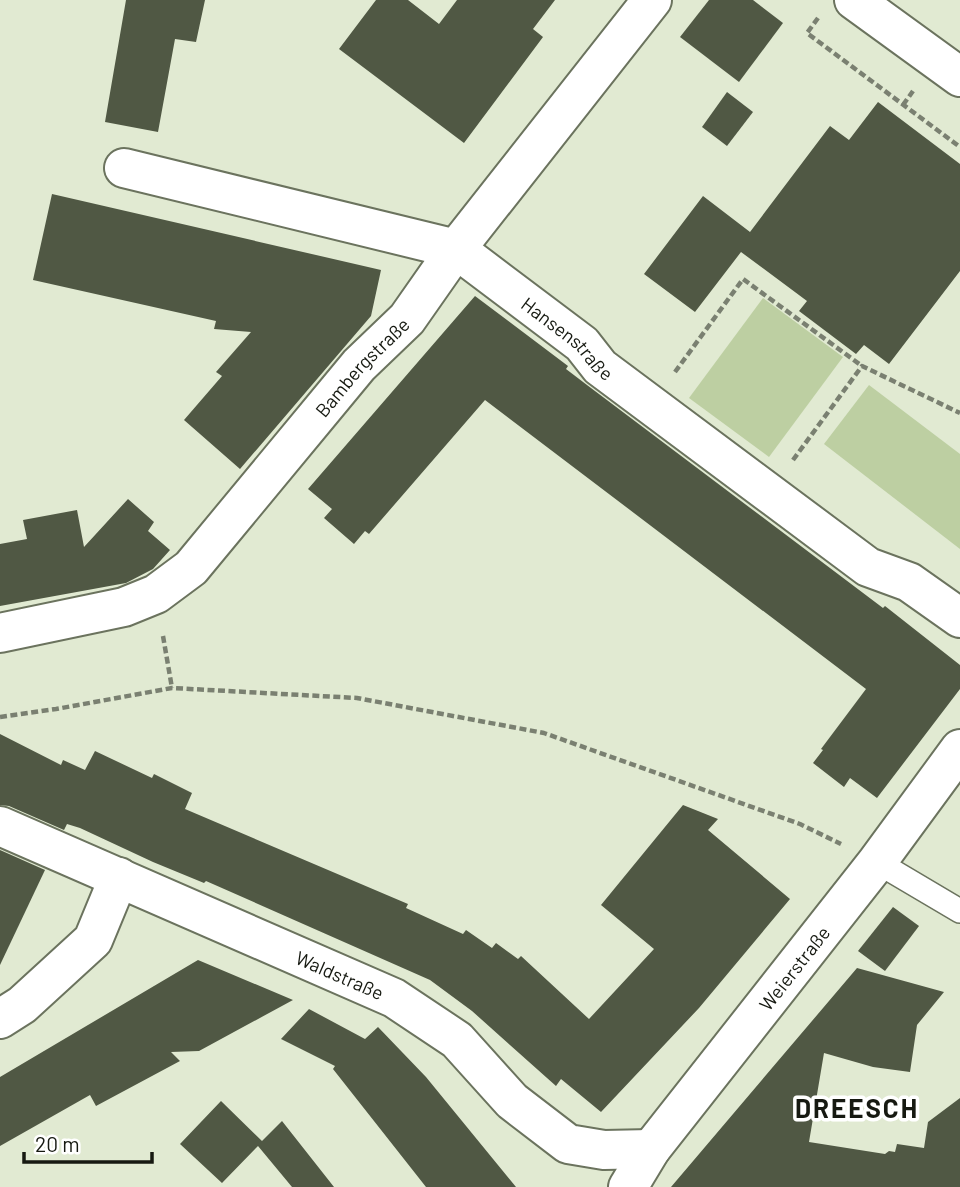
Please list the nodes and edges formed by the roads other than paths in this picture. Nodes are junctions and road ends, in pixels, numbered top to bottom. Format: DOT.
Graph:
graph roads {
  1 [pos="652,0"];
  2 [pos="838,5"];
  3 [pos="960,77"];
  4 [pos="124,168"];
  5 [pos="456,249"];
  6 [pos="960,618"];
  7 [pos="0,633"];
  8 [pos="960,749"];
  9 [pos="0,826"];
  10 [pos="877,862"];
  11 [pos="119,877"];
  12 [pos="960,911"];
  13 [pos="0,1019"];
  14 [pos="651,1149"];
  15 [pos="628,1187"];
  1 -- 5 [label="street, Bambergstraße"];
  2 -- 3 [label="street"];
  4 -- 5 [label="street, Hansenstraße"];
  5 -- 6 [label="street, Hansenstraße"];
  5 -- 7 [label="street, Bambergstraße"];
  8 -- 10 [label="street, Weierstraße"];
  9 -- 11 [label="street, Waldstraße"];
  10 -- 12 [label="lane"];
  10 -- 14 [label="street, Weierstraße"];
  11 -- 13 [label="street"];
  11 -- 14 [label="street, Waldstraße"];
  14 -- 15 [label="street, Weierstraße"];
}
